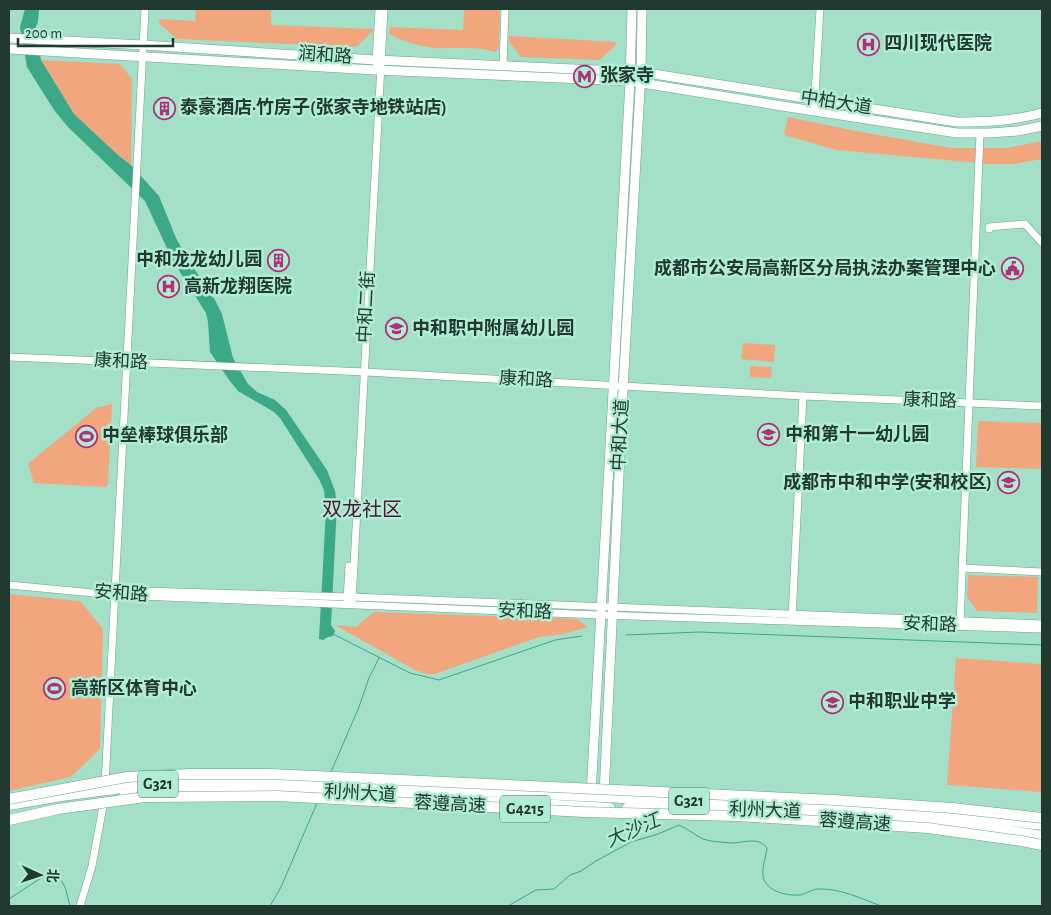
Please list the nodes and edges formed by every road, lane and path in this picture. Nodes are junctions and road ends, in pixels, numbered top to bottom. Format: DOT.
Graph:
graph roads {
  1 [pos="145,9"];
  2 [pos="379,9"];
  3 [pos="384,9"];
  4 [pos="505,9"];
  5 [pos="632,9"];
  6 [pos="642,9"];
  7 [pos="820,9"];
  8 [pos="9,38"];
  9 [pos="143,45"];
  10 [pos="9,49"];
  11 [pos="142,57"];
  12 [pos="378,60"];
  13 [pos="502,65"];
  14 [pos="378,70"];
  15 [pos="641,72"];
  16 [pos="630,76"];
  17 [pos="640,82"];
  18 [pos="815,100"];
  19 [pos="814,111"];
  20 [pos="1042,113"];
  21 [pos="1042,126"];
  22 [pos="980,133"];
  23 [pos="989,229"];
  24 [pos="1042,244"];
  25 [pos="9,357"];
  26 [pos="127,363"];
  27 [pos="362,372"];
  28 [pos="614,385"];
  29 [pos="623,385"];
  30 [pos="804,396"];
  31 [pos="969,403"];
  32 [pos="1042,406"];
  33 [pos="962,568"];
  34 [pos="1042,572"];
  35 [pos="9,581"];
  36 [pos="9,585"];
  37 [pos="115,593"];
  38 [pos="350,601"];
  39 [pos="600,611"];
  40 [pos="612,611"];
  41 [pos="792,618"];
  42 [pos="960,624"];
  43 [pos="1042,624"];
  44 [pos="1042,629"];
  45 [pos="337,787"];
  46 [pos="105,794"];
  47 [pos="591,797"];
  48 [pos="604,798"];
  49 [pos="9,799"];
  50 [pos="9,805"];
  51 [pos="9,815"];
  52 [pos="1042,818"];
  53 [pos="9,820"];
  54 [pos="1042,825"];
  55 [pos="1042,836"];
  56 [pos="1042,845"];
  57 [pos="80,906"];
  1 -- 9 [label="street"];
  2 -- 12 [label="street, 中和二街"];
  3 -- 12 [label="street, 中和二街"];
  4 -- 13 [label="street"];
  5 -- 16 [label="main road, 中和大道"];
  6 -- 15 [label="main road, 中和大道"];
  7 -- 18 [label="street"];
  8 -- 9 [label="main road, 润和路"];
  9 -- 11 [label="street"];
  9 -- 12 [label="main road, 润和路"];
  10 -- 11 [label="main road, 润和路"];
  11 -- 14 [label="main road, 润和路"];
  11 -- 26 [label="street"];
  12 -- 13 [label="main road, 润和路"];
  12 -- 14 [label="street, 中和二街"];
  13 -- 16 [label="main road, 润和路"];
  14 -- 16 [label="main road, 润和路"];
  14 -- 27 [label="street, 中和二街"];
  15 -- 16 [label="main road, 中柏大道"];
  15 -- 17 [label="main road, 中和大道"];
  15 -- 18 [label="main road, 中柏大道"];
  16 -- 17 [label="main road, 中柏大道"];
  16 -- 28 [label="main road, 中和大道"];
  17 -- 19 [label="main road, 中柏大道"];
  17 -- 29 [label="main road, 中和大道"];
  18 -- 19 [label="street"];
  18 -- 20 [label="main road, 中柏大道"];
  19 -- 22 [label="main road, 中柏大道"];
  21 -- 22 [label="main road, 中柏大道"];
  22 -- 31 [label="street"];
  23 -- 24 [label="street"];
  25 -- 26 [label="street, 康和路"];
  26 -- 27 [label="street, 康和路"];
  26 -- 37 [label="street"];
  27 -- 28 [label="street, 康和路"];
  27 -- 38 [label="street, 中和二街"];
  28 -- 29 [label="street, 康和路"];
  28 -- 39 [label="main road, 中和大道"];
  29 -- 30 [label="street, 康和路"];
  29 -- 40 [label="main road, 中和大道"];
  30 -- 31 [label="street, 康和路"];
  30 -- 41 [label="street"];
  31 -- 32 [label="street, 康和路"];
  31 -- 33 [label="street"];
  33 -- 34 [label="street"];
  33 -- 42 [label="street"];
  35 -- 37 [label="street, 安和路"];
  36 -- 37 [label="street, 安和路"];
  37 -- 38 [label="street, 安和路"];
  37 -- 46 [label="street"];
  38 -- 39 [label="street, 安和路"];
  39 -- 40 [label="street, 安和路"];
  39 -- 47 [label="main road, 中和大道"];
  40 -- 41 [label="street, 安和路"];
  40 -- 48 [label="main road, 中和大道"];
  41 -- 42 [label="street, 安和路"];
  42 -- 43 [label="street, 安和路"];
  42 -- 44 [label="street, 安和路"];
  45 -- 46 [label="highway, 利州大道 / G321"];
  45 -- 47 [label="highway, 利州大道 / G321"];
  45 -- 55 [label="highway, 利州大道 / G321"];
  46 -- 50 [label="highway, 利州大道 / G321"];
  46 -- 51 [label="highway, 利州大道 / G321"];
  46 -- 57 [label="street"];
  47 -- 48 [label="highway, 利州大道 / G321"];
  48 -- 54 [label="highway, 利州大道 / G321"];
  49 -- 52 [label="highway, 蓉遵高速 / G4215, bridge"];
  53 -- 56 [label="highway, 蓉遵高速 / G4215, bridge"];
}
